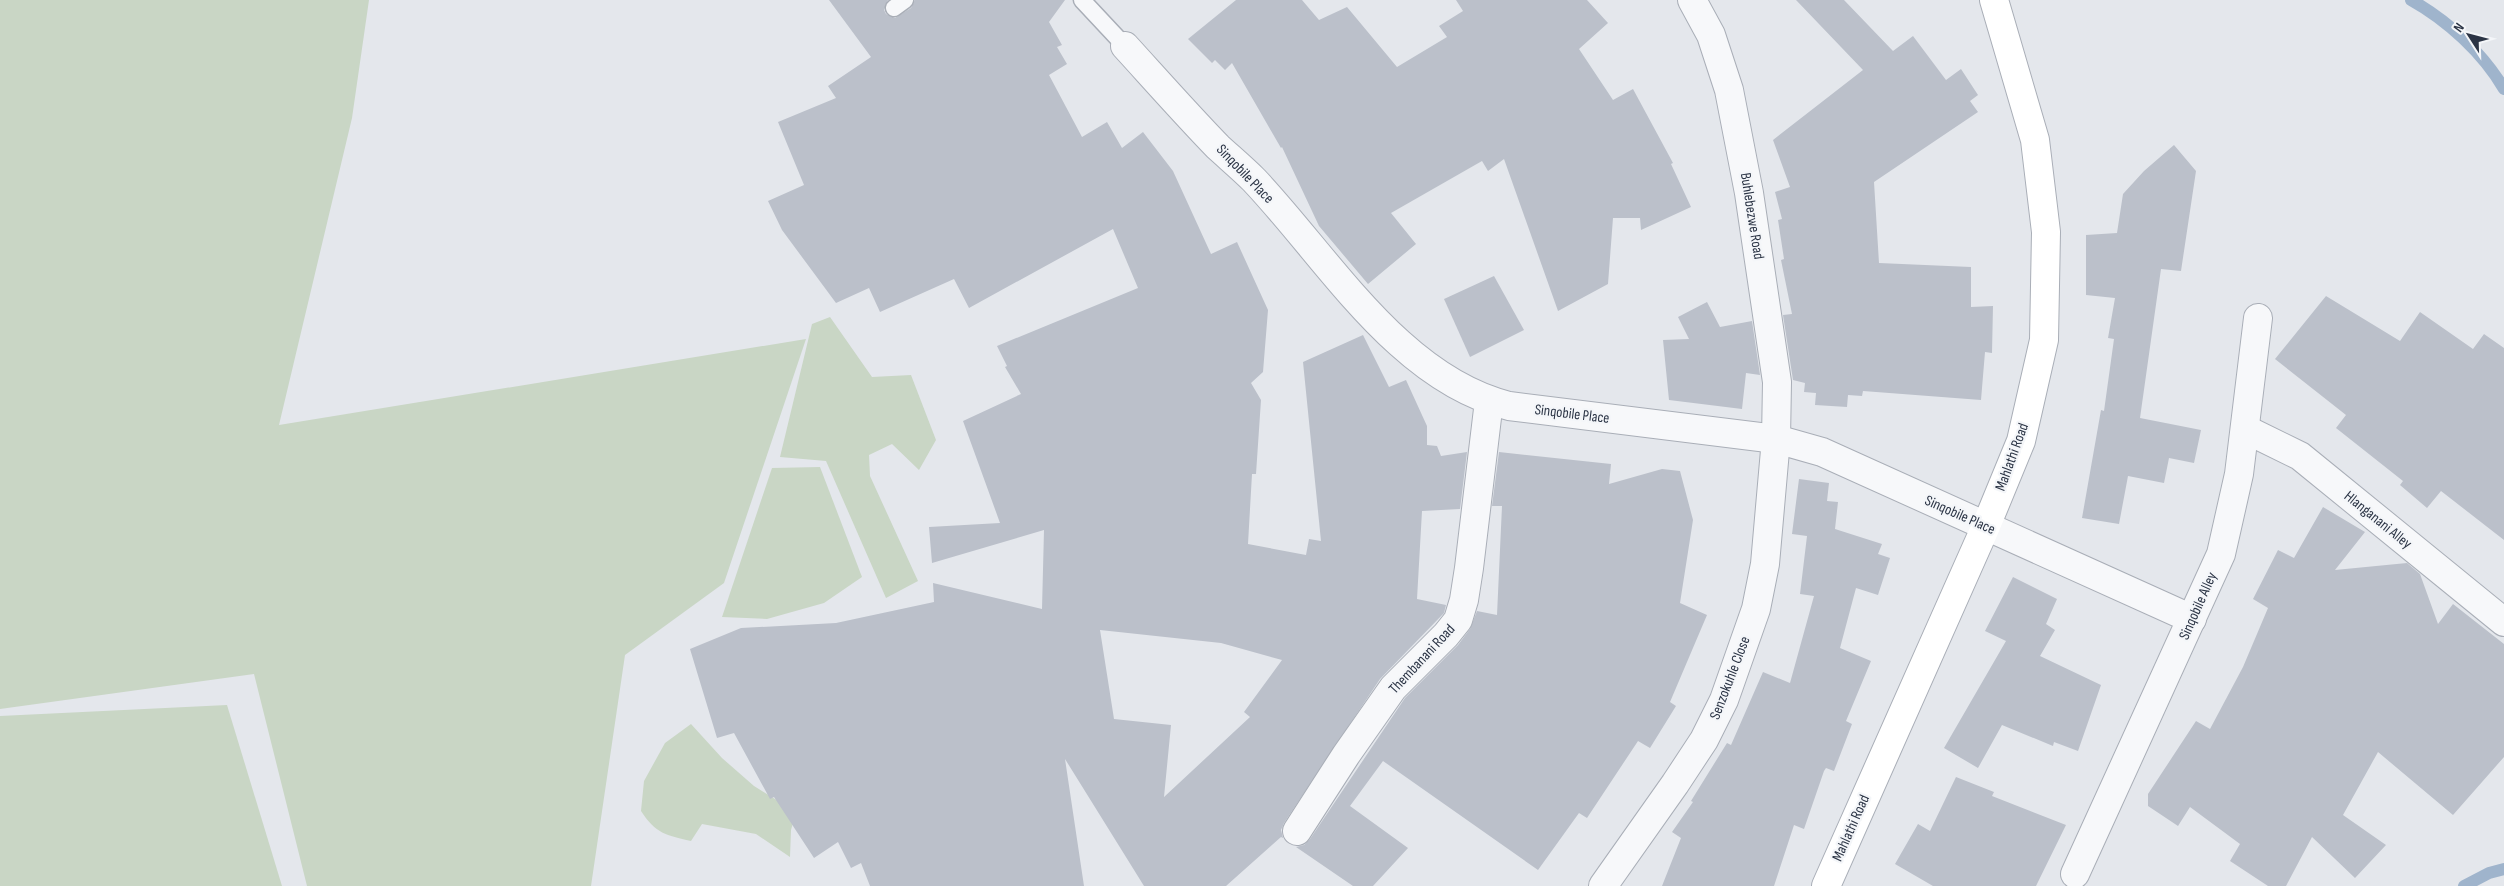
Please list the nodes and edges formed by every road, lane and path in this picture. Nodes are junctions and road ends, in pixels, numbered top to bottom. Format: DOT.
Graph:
graph roads {
  1 [pos="1082,0"];
  2 [pos="1692,0"];
  3 [pos="1994,0"];
  4 [pos="1125,46"];
  5 [pos="2258,318"];
  6 [pos="1490,401"];
  7 [pos="2245,429"];
  8 [pos="1776,439"];
  9 [pos="1986,526"];
  10 [pos="2192,619"];
  11 [pos="2504,622"];
  12 [pos="1297,832"];
  13 [pos="2075,874"];
  14 [pos="1603,886"];
  15 [pos="1826,886"];
  1 -- 4 [label="lane, Sinqobile Place"];
  2 -- 8 [label="street, Buhlebezwe Road"];
  3 -- 9 [label="street, Mahlathi Road"];
  4 -- 6 [label="street, Sinqobile Place"];
  5 -- 7 [label="street, Sinqobile Alley"];
  6 -- 8 [label="street, Sinqobile Place"];
  6 -- 12 [label="street, Thembanani Road"];
  7 -- 10 [label="street, Sinqobile Alley"];
  7 -- 11 [label="street, Hlanganani Alley"];
  8 -- 9 [label="street, Sinqobile Place"];
  8 -- 14 [label="street, Senzokuhle Close"];
  9 -- 10 [label="street, Sinqobile Place"];
  9 -- 15 [label="street, Mahlathi Road"];
  10 -- 13 [label="street, Sinqobile Alley"];
}
